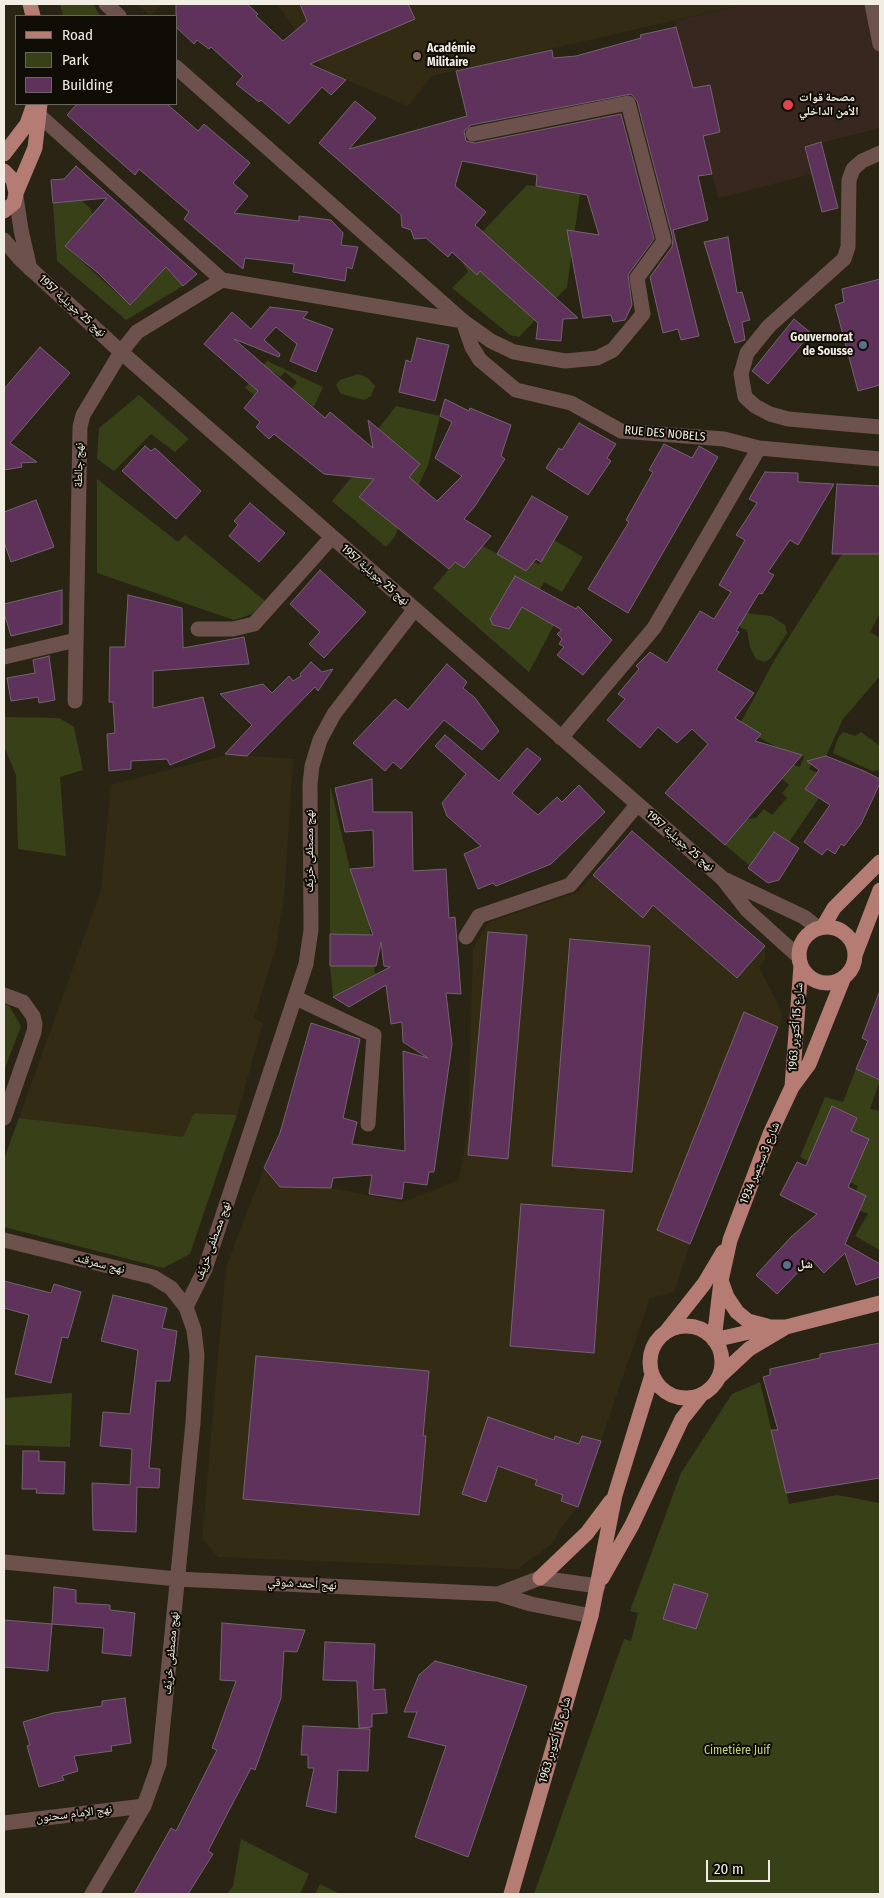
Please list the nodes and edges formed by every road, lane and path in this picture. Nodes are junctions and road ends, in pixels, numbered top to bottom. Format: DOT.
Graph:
graph roads {
  1 [pos="106,4"];
  2 [pos="872,4"];
  3 [pos="118,15"];
  4 [pos="880,44"];
  5 [pos="178,69"];
  6 [pos="38,108"];
  7 [pos="473,134"];
  8 [pos="880,153"];
  9 [pos="4,154"];
  10 [pos="4,171"];
  11 [pos="16,194"];
  12 [pos="4,211"];
  13 [pos="4,240"];
  14 [pos="30,269"];
  15 [pos="222,280"];
  16 [pos="463,321"];
  17 [pos="122,352"];
  18 [pos="880,427"];
  19 [pos="760,448"];
  20 [pos="880,459"];
  21 [pos="332,537"];
  22 [pos="414,610"];
  23 [pos="198,630"];
  24 [pos="76,640"];
  25 [pos="4,657"];
  26 [pos="75,701"];
  27 [pos="561,738"];
  28 [pos="637,805"];
  29 [pos="880,862"];
  30 [pos="722,878"];
  31 [pos="880,890"];
  32 [pos="821,928"];
  33 [pos="466,937"];
  34 [pos="855,955"];
  35 [pos="800,961"];
  36 [pos="844,977"];
  37 [pos="4,995"];
  38 [pos="296,998"];
  39 [pos="792,1087"];
  40 [pos="4,1118"];
  41 [pos="368,1124"];
  42 [pos="4,1240"];
  43 [pos="730,1240"];
  44 [pos="721,1281"];
  45 [pos="880,1303"];
  46 [pos="186,1307"];
  47 [pos="778,1327"];
  48 [pos="666,1332"];
  49 [pos="714,1340"];
  50 [pos="652,1374"];
  51 [pos="719,1376"];
  52 [pos="701,1395"];
  53 [pos="615,1495"];
  54 [pos="4,1562"];
  55 [pos="540,1578"];
  56 [pos="177,1579"];
  57 [pos="598,1586"];
  58 [pos="498,1594"];
  59 [pos="590,1616"];
  60 [pos="144,1806"];
  61 [pos="4,1823"];
  62 [pos="92,1894"];
  63 [pos="511,1894"];
  1 -- 3 [label="street"];
  2 -- 4 [label="street"];
  5 -- 16 [label="street"];
  6 -- 9 [label="main road"];
  6 -- 11 [label="main road"];
  6 -- 15 [label="street"];
  7 -- 16 [label="street"];
  8 -- 18 [label="street"];
  10 -- 11 [label="main road"];
  11 -- 12 [label="main road"];
  11 -- 14 [label="street, نهج 25 جويلية 1957"];
  13 -- 14 [label="street, نهج 25 جويلية 1957"];
  14 -- 17 [label="street, نهج 25 جويلية 1957"];
  15 -- 16 [label="street"];
  15 -- 17 [label="street, نهج جالطة"];
  16 -- 19 [label="street, RUE DES NOBELS"];
  17 -- 21 [label="street, نهج 25 جويلية 1957"];
  17 -- 24 [label="street, نهج جالطة"];
  19 -- 20 [label="street, RUE DES NOBELS"];
  19 -- 27 [label="street"];
  21 -- 22 [label="street, نهج 25 جويلية 1957"];
  21 -- 23 [label="street"];
  22 -- 27 [label="street, نهج 25 جويلية 1957"];
  22 -- 38 [label="street, نهج مصطفى خريّف"];
  24 -- 25 [label="street"];
  24 -- 26 [label="street, نهج جالطة"];
  27 -- 28 [label="street, نهج 25 جويلية 1957"];
  28 -- 30 [label="street, نهج 25 جويلية 1957"];
  28 -- 33 [label="street"];
  29 -- 32 [label="main road"];
  30 -- 32 [label="street, نهج 25 جويلية 1957"];
  30 -- 35 [label="street, نهج 25 جويلية 1957"];
  31 -- 34 [label="main road"];
  32 -- 34 [label="main road"];
  32 -- 35 [label="main road, شارع 15 أكتوبر 1963"];
  34 -- 36 [label="main road, شارع 15 أكتوبر 1963"];
  35 -- 36 [label="main road, شارع 15 أكتوبر 1963"];
  35 -- 39 [label="main road, شارع 15 أكتوبر 1963"];
  36 -- 39 [label="main road, شارع 15 أكتوبر 1963"];
  37 -- 40 [label="street"];
  38 -- 41 [label="street"];
  38 -- 46 [label="street, نهج مصطفى خريّف"];
  39 -- 43 [label="main road, شارع 3 سبتمبر 1934"];
  42 -- 46 [label="street, نهج سمرقند"];
  43 -- 44 [label="main road"];
  43 -- 48 [label="main road"];
  44 -- 47 [label="main road"];
  44 -- 49 [label="main road"];
  45 -- 47 [label="main road"];
  46 -- 56 [label="street, نهج مصطفى خريّف"];
  47 -- 49 [label="main road"];
  47 -- 51 [label="main road"];
  48 -- 49 [label="main road"];
  48 -- 50 [label="main road"];
  49 -- 51 [label="main road"];
  50 -- 52 [label="main road"];
  50 -- 53 [label="main road, شارع 15 أكتوبر 1963"];
  51 -- 52 [label="main road"];
  52 -- 57 [label="main road, شارع 15 أكتوبر 1963"];
  53 -- 55 [label="main road"];
  53 -- 57 [label="main road, شارع 15 أكتوبر 1963"];
  54 -- 56 [label="street, نهج أحمد شوقي"];
  55 -- 57 [label="street, نهج أحمد شوقي"];
  55 -- 58 [label="street, نهج أحمد شوقي"];
  56 -- 58 [label="street, نهج أحمد شوقي"];
  56 -- 60 [label="street, نهج مصطفى خريّف"];
  57 -- 59 [label="main road, شارع 15 أكتوبر 1963"];
  58 -- 59 [label="street"];
  59 -- 63 [label="main road, شارع 15 أكتوبر 1963"];
  60 -- 61 [label="street, نهج الإمام سحنون"];
  60 -- 62 [label="street, نهج مصطفى خريّف"];
}
